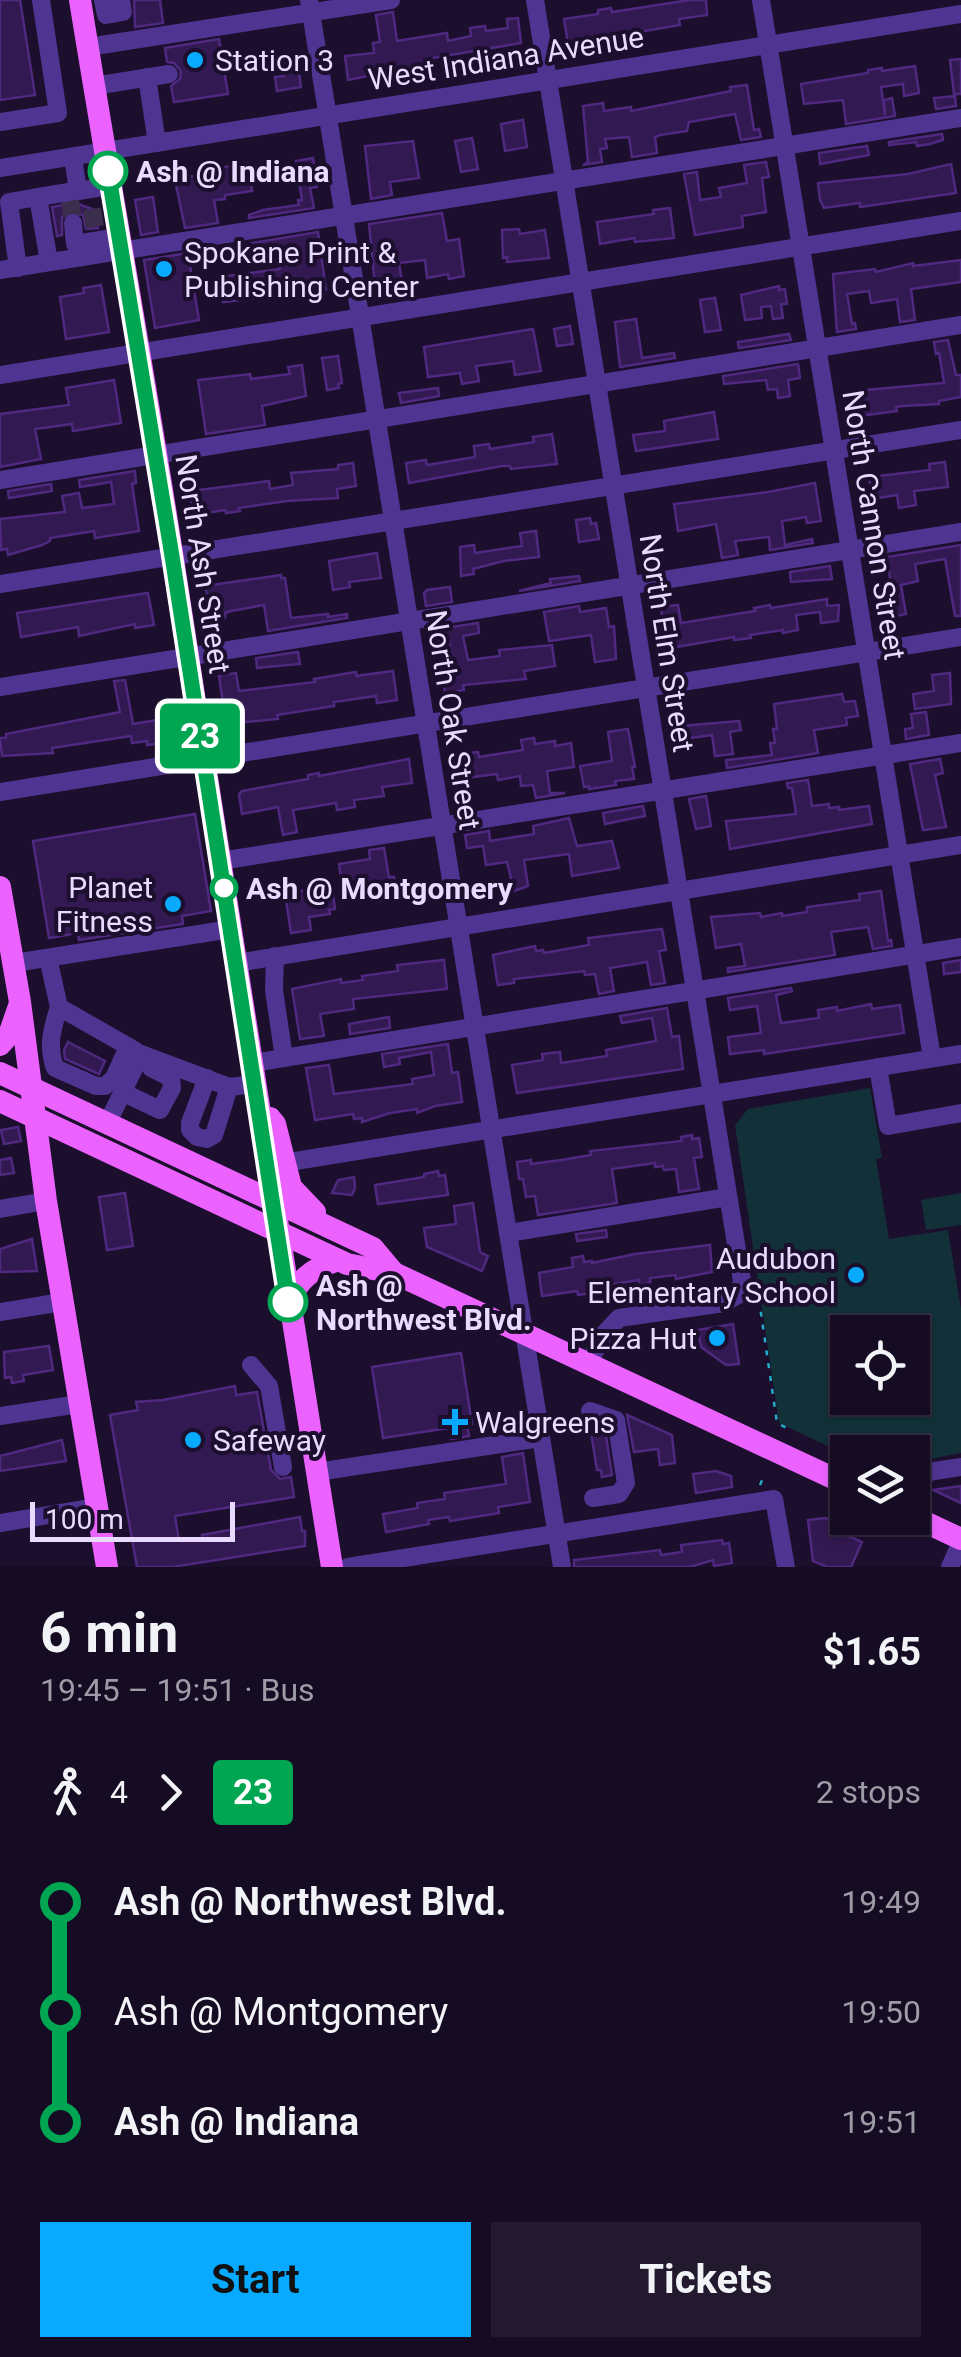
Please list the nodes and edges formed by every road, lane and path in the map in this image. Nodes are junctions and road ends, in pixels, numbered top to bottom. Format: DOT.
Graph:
graph roads {
  1 [pos="41,0"];
  2 [pos="80,0"];
  3 [pos="391,0"];
  4 [pos="534,0"];
  5 [pos="761,0"];
  6 [pos="113,4"];
  7 [pos="310,6"];
  8 [pos="961,14"];
  9 [pos="119,42"];
  10 [pos="768,45"];
  11 [pos="88,47"];
  12 [pos="169,74"];
  13 [pos="147,78"];
  14 [pos="548,79"];
  15 [pos="94,86"];
  16 [pos="327,115"];
  17 [pos="961,118"];
  18 [pos="0,122"];
  19 [pos="157,143"];
  20 [pos="786,147"];
  21 [pos="104,152"];
  22 [pos="73,157"];
  23 [pos="9,167"];
  24 [pos="565,180"];
  25 [pos="84,195"];
  26 [pos="31,198"];
  27 [pos="343,216"];
  28 [pos="961,221"];
  29 [pos="97,237"];
  30 [pos="802,246"];
  31 [pos="49,262"];
  32 [pos="9,269"];
  33 [pos="582,282"];
  34 [pos="360,318"];
  35 [pos="961,325"];
  36 [pos="817,347"];
  37 [pos="139,353"];
  38 [pos="0,375"];
  39 [pos="598,385"];
  40 [pos="376,421"];
  41 [pos="961,430"];
  42 [pos="834,450"];
  43 [pos="156,456"];
  44 [pos="0,480"];
  45 [pos="613,486"];
  46 [pos="393,521"];
  47 [pos="961,532"];
  48 [pos="850,550"];
  49 [pos="172,556"];
  50 [pos="0,584"];
  51 [pos="630,587"];
  52 [pos="409,623"];
  53 [pos="961,637"];
  54 [pos="867,652"];
  55 [pos="188,656"];
  56 [pos="646,687"];
  57 [pos="0,688"];
  58 [pos="425,723"];
  59 [pos="961,743"];
  60 [pos="884,755"];
  61 [pos="204,761"];
  62 [pos="663,790"];
  63 [pos="0,792"];
  64 [pos="442,825"];
  65 [pos="961,845"];
  66 [pos="900,854"];
  67 [pos="220,861"];
  68 [pos="679,890"];
  69 [pos="1,902"];
  70 [pos="458,927"];
  71 [pos="231,929"];
  72 [pos="961,947"];
  73 [pos="915,954"];
  74 [pos="275,956"];
  75 [pos="48,958"];
  76 [pos="14,963"];
  77 [pos="237,963"];
  78 [pos="696,991"];
  79 [pos="20,1002"];
  80 [pos="59,1008"];
  81 [pos="474,1027"];
  82 [pos="0,1045"];
  83 [pos="135,1054"];
  84 [pos="961,1054"];
  85 [pos="284,1058"];
  86 [pos="932,1058"];
  87 [pos="878,1067"];
  88 [pos="0,1073"];
  89 [pos="207,1078"];
  90 [pos="256,1083"];
  91 [pos="229,1086"];
  92 [pos="33,1088"];
  93 [pos="122,1092"];
  94 [pos="711,1094"];
  95 [pos="0,1101"];
  96 [pos="961,1113"];
  97 [pos="37,1118"];
  98 [pos="108,1122"];
  99 [pos="491,1130"];
  100 [pos="283,1163"];
  101 [pos="270,1197"];
  102 [pos="728,1198"];
  103 [pos="46,1201"];
  104 [pos="0,1209"];
  105 [pos="332,1228"];
  106 [pos="276,1232"];
  107 [pos="508,1233"];
  108 [pos="338,1260"];
  109 [pos="394,1273"];
  110 [pos="740,1288"];
  111 [pos="62,1302"];
  112 [pos="288,1302"];
  113 [pos="0,1312"];
  114 [pos="522,1335"];
  115 [pos="588,1364"];
  116 [pos="252,1365"];
  117 [pos="79,1404"];
  118 [pos="590,1411"];
  119 [pos="0,1416"];
  120 [pos="787,1428"];
  121 [pos="541,1438"];
  122 [pos="283,1467"];
  123 [pos="961,1467"];
  124 [pos="316,1472"];
  125 [pos="930,1472"];
  126 [pos="830,1478"];
  127 [pos="593,1498"];
  128 [pos="97,1507"];
  129 [pos="0,1523"];
  130 [pos="930,1525"];
  131 [pos="556,1534"];
  132 [pos="961,1540"];
  133 [pos="107,1567"];
  134 [pos="332,1567"];
  135 [pos="348,1567"];
  136 [pos="562,1567"];
  137 [pos="786,1567"];
  138 [pos="950,1567"];
  1 -- 18 [label="street"];
  2 -- 11 [label="main road, North Ash Street"];
  3 -- 7 [label="street"];
  4 -- 14 [label="street, North Elm Street"];
  5 -- 10 [label="street, North Cannon Street"];
  6 -- 9 [label="street"];
  7 -- 9 [label="street"];
  7 -- 16 [label="street, North Oak Street"];
  8 -- 10 [label="street, West Indiana Avenue"];
  9 -- 11 [label="street"];
  10 -- 14 [label="street, West Indiana Avenue"];
  10 -- 20 [label="street, North Cannon Street"];
  11 -- 15 [label="main road, North Ash Street"];
  12 -- 13 [label="street"];
  13 -- 15 [label="street"];
  13 -- 19 [label="street"];
  14 -- 16 [label="street, West Indiana Avenue"];
  14 -- 24 [label="street, North Elm Street"];
  15 -- 21 [label="main road, North Ash Street"];
  16 -- 19 [label="street, West Indiana Avenue"];
  16 -- 27 [label="street, North Oak Street"];
  17 -- 20 [label="street"];
  19 -- 21 [label="street, West Indiana Avenue"];
  20 -- 24 [label="street"];
  20 -- 30 [label="street, North Cannon Street"];
  21 -- 22 [label="street, West Indiana Avenue"];
  21 -- 25 [label="main road, North Ash Street"];
  22 -- 23 [label="street, West Indiana Avenue"];
  22 -- 25 [label="street"];
  23 -- 26 [label="street"];
  24 -- 27 [label="street"];
  24 -- 33 [label="street, North Elm Street"];
  25 -- 26 [label="street"];
  25 -- 29 [label="main road, North Ash Street"];
  26 -- 31 [label="street"];
  26 -- 32 [label="street"];
  27 -- 29 [label="street"];
  27 -- 34 [label="street, North Oak Street"];
  28 -- 30 [label="street"];
  29 -- 31 [label="street"];
  29 -- 37 [label="main road, North Ash Street"];
  30 -- 33 [label="street"];
  30 -- 36 [label="street, North Cannon Street"];
  31 -- 32 [label="street"];
  33 -- 34 [label="street"];
  33 -- 39 [label="street, North Elm Street"];
  34 -- 37 [label="street"];
  34 -- 40 [label="street, North Oak Street"];
  35 -- 36 [label="street"];
  36 -- 39 [label="street"];
  36 -- 42 [label="street, North Cannon Street"];
  37 -- 38 [label="street"];
  37 -- 43 [label="main road, North Ash Street"];
  39 -- 40 [label="street"];
  39 -- 45 [label="street, North Elm Street"];
  40 -- 43 [label="street"];
  40 -- 46 [label="street, North Oak Street"];
  41 -- 42 [label="street"];
  42 -- 45 [label="street"];
  42 -- 48 [label="street, North Cannon Street"];
  43 -- 44 [label="street"];
  43 -- 49 [label="main road, North Ash Street"];
  45 -- 46 [label="street"];
  45 -- 51 [label="street, North Elm Street"];
  46 -- 49 [label="street"];
  46 -- 52 [label="street, North Oak Street"];
  47 -- 48 [label="street"];
  48 -- 51 [label="street"];
  48 -- 54 [label="street, North Cannon Street"];
  49 -- 50 [label="street"];
  49 -- 55 [label="main road, North Ash Street"];
  51 -- 52 [label="street"];
  51 -- 56 [label="street, North Elm Street"];
  52 -- 55 [label="street"];
  52 -- 58 [label="street, North Oak Street"];
  53 -- 54 [label="street"];
  54 -- 56 [label="street"];
  54 -- 60 [label="street, North Cannon Street"];
  55 -- 57 [label="street"];
  55 -- 61 [label="main road, North Ash Street"];
  56 -- 58 [label="street"];
  56 -- 62 [label="street, North Elm Street"];
  58 -- 61 [label="street"];
  58 -- 64 [label="street, North Oak Street"];
  59 -- 60 [label="street"];
  60 -- 62 [label="street"];
  60 -- 66 [label="street, North Cannon Street"];
  61 -- 63 [label="street"];
  61 -- 67 [label="main road, North Ash Street"];
  62 -- 64 [label="street"];
  62 -- 68 [label="street, North Elm Street"];
  64 -- 67 [label="street"];
  64 -- 70 [label="street, North Oak Street"];
  65 -- 66 [label="street"];
  66 -- 68 [label="street"];
  66 -- 73 [label="street, North Cannon Street"];
  67 -- 71 [label="main road, North Ash Street"];
  68 -- 70 [label="street"];
  68 -- 78 [label="street, North Elm Street"];
  69 -- 76 [label="main road"];
  70 -- 74 [label="street"];
  70 -- 81 [label="street, North Oak Street"];
  71 -- 75 [label="street"];
  71 -- 77 [label="main road, North Ash Street"];
  72 -- 73 [label="street"];
  73 -- 78 [label="street"];
  73 -- 86 [label="street, North Cannon Street"];
  74 -- 77 [label="street"];
  74 -- 85 [label="street"];
  75 -- 76 [label="street"];
  75 -- 80 [label="street"];
  76 -- 79 [label="main road"];
  77 -- 90 [label="main road, North Ash Street"];
  78 -- 81 [label="street"];
  78 -- 94 [label="street, North Elm Street"];
  79 -- 82 [label="main road"];
  79 -- 92 [label="main road"];
  80 -- 83 [label="street"];
  80 -- 83 [label="street"];
  81 -- 85 [label="street"];
  81 -- 99 [label="street, North Oak Street"];
  83 -- 89 [label="street"];
  83 -- 93 [label="street"];
  83 -- 93 [label="street"];
  84 -- 86 [label="street"];
  85 -- 90 [label="street"];
  86 -- 87 [label="street"];
  87 -- 94 [label="street"];
  87 -- 96 [label="street"];
  88 -- 92 [label="main road"];
  89 -- 91 [label="street"];
  89 -- 91 [label="street"];
  90 -- 91 [label="street"];
  90 -- 100 [label="main road"];
  90 -- 101 [label="main road, North Ash Street"];
  92 -- 97 [label="main road"];
  92 -- 98 [label="main road"];
  93 -- 98 [label="street"];
  94 -- 99 [label="street"];
  94 -- 102 [label="street, North Elm Street"];
  95 -- 97 [label="main road"];
  97 -- 103 [label="main road"];
  97 -- 106 [label="main road"];
  98 -- 101 [label="main road"];
  99 -- 100 [label="street"];
  99 -- 107 [label="street, North Oak Street"];
  100 -- 105 [label="main road"];
  101 -- 105 [label="main road"];
  101 -- 106 [label="main road, North Ash Street"];
  102 -- 107 [label="street"];
  102 -- 110 [label="street, North Elm Street"];
  103 -- 104 [label="street"];
  103 -- 111 [label="main road"];
  105 -- 109 [label="main road"];
  106 -- 108 [label="main road"];
  106 -- 112 [label="main road, North Ash Street"];
  107 -- 114 [label="street, North Oak Street"];
  108 -- 109 [label="main road"];
  108 -- 112 [label="main road"];
  109 -- 114 [label="main road"];
  110 -- 115 [label="street"];
  110 -- 120 [label="path"];
  111 -- 113 [label="street"];
  111 -- 117 [label="main road"];
  112 -- 124 [label="main road, North Ash Street"];
  114 -- 115 [label="main road"];
  114 -- 121 [label="street, North Oak Street"];
  115 -- 126 [label="main road"];
  116 -- 122 [label="street"];
  117 -- 119 [label="street"];
  117 -- 128 [label="main road"];
  118 -- 127 [label="street"];
  121 -- 124 [label="street"];
  121 -- 131 [label="street, North Oak Street"];
  123 -- 125 [label="street"];
  124 -- 134 [label="main road, North Ash Street"];
  128 -- 129 [label="street"];
  128 -- 133 [label="main road"];
  130 -- 132 [label="main road"];
  131 -- 135 [label="street"];
  131 -- 136 [label="street, North Oak Street"];
  131 -- 137 [label="street"];
  132 -- 138 [label="street"];
}
